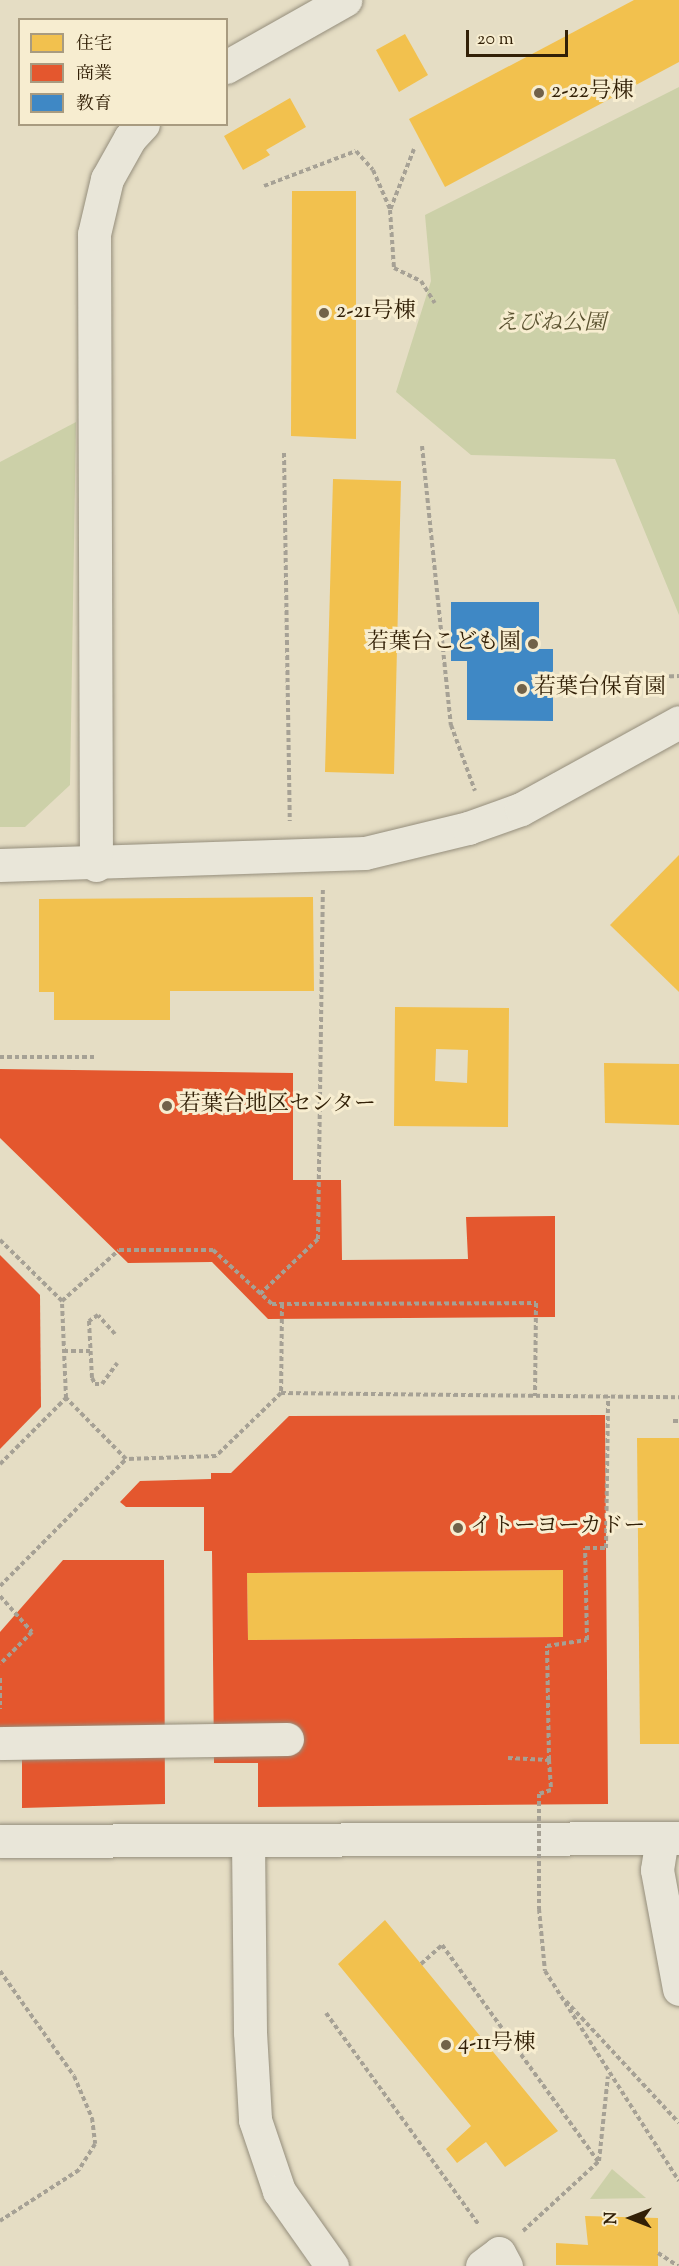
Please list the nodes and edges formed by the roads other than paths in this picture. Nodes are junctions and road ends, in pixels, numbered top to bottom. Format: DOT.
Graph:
graph roads {
  1 [pos="345,0"];
  2 [pos="228,67"];
  3 [pos="141,126"];
  4 [pos="679,722"];
  5 [pos="96,864"];
  6 [pos="0,865"];
  7 [pos="287,1739"];
  8 [pos="0,1743"];
  9 [pos="670,1838"];
  10 [pos="248,1840"];
  11 [pos="0,1841"];
  12 [pos="679,1989"];
  13 [pos="332,2266"];
  1 -- 2 [label="street"];
  3 -- 5 [label="street"];
  4 -- 5 [label="street"];
  5 -- 6 [label="street"];
  7 -- 8 [label="street"];
  9 -- 10 [label="street"];
  9 -- 12 [label="street"];
  10 -- 11 [label="street"];
  10 -- 13 [label="street"];
}
